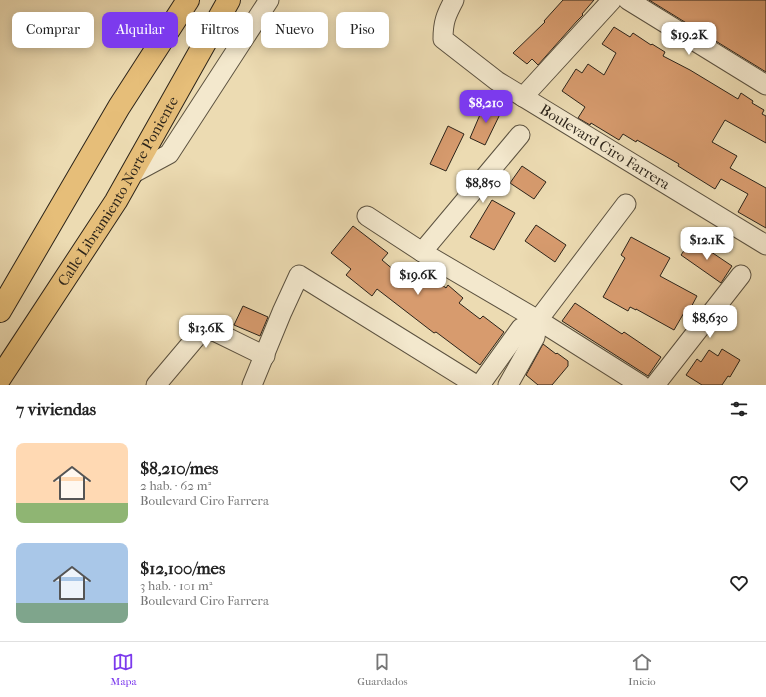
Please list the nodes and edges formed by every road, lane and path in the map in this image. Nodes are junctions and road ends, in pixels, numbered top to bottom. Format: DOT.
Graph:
graph roads {
  1 [pos="188,0"];
  2 [pos="229,0"];
  3 [pos="269,0"];
  4 [pos="454,0"];
  5 [pos="612,0"];
  6 [pos="628,0"];
  7 [pos="766,85"];
  8 [pos="524,97"];
  9 [pos="520,135"];
  10 [pos="130,175"];
  11 [pos="626,204"];
  12 [pos="367,216"];
  13 [pos="766,246"];
  14 [pos="422,252"];
  15 [pos="741,275"];
  16 [pos="0,311"];
  17 [pos="538,320"];
  18 [pos="265,356"];
  19 [pos="0,378"];
  20 [pos="156,385"];
  21 [pos="252,385"];
  22 [pos="476,385"];
  23 [pos="480,385"];
  24 [pos="508,385"];
  25 [pos="641,385"];
  26 [pos="655,385"];
  1 -- 16 [label="highway"];
  2 -- 10 [label="highway, Calle Libramiento Norte Poniente"];
  3 -- 10 [label="street"];
  4 -- 8 [label="street, Boulevard Ciro Farrera"];
  5 -- 8 [label="street"];
  6 -- 7 [label="street"];
  8 -- 13 [label="street, Boulevard Ciro Farrera"];
  9 -- 14 [label="street"];
  10 -- 19 [label="highway, Calle Libramiento Norte Poniente"];
  11 -- 17 [label="street"];
  12 -- 14 [label="street"];
  14 -- 17 [label="street"];
  15 -- 26 [label="street"];
  17 -- 23 [label="street"];
  17 -- 24 [label="street"];
  17 -- 25 [label="street"];
  18 -- 20 [label="street"];
  18 -- 21 [label="street"];
  18 -- 22 [label="street"];
}
